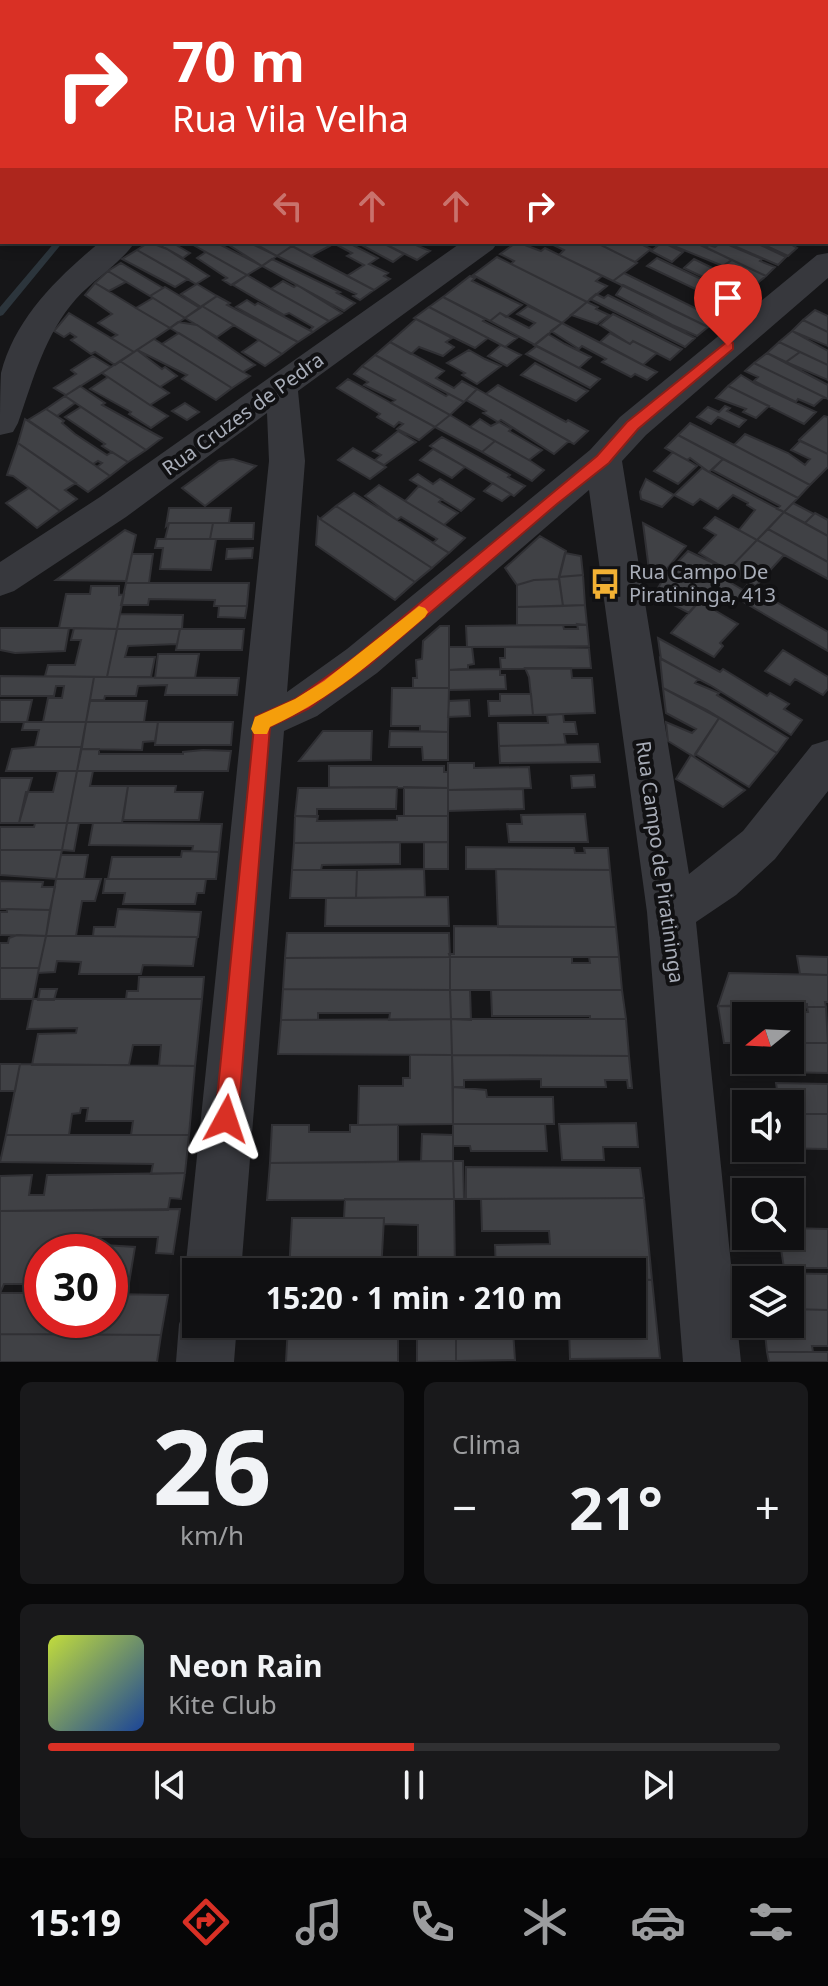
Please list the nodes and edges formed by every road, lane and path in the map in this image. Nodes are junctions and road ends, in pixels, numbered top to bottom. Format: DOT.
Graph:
graph roads {
  1 [pos="117,244"];
  2 [pos="479,244"];
  3 [pos="828,262"];
  4 [pos="280,388"];
  5 [pos="0,423"];
  6 [pos="603,459"];
  7 [pos="0,581"];
  8 [pos="261,722"];
  9 [pos="828,758"];
  10 [pos="671,912"];
  11 [pos="214,1258"];
  12 [pos="207,1338"];
  13 [pos="205,1362"];
  14 [pos="712,1362"];
  1 -- 5 [label="street"];
  2 -- 4 [label="street, Rua Cruzes de Pedra"];
  3 -- 6 [label="street"];
  4 -- 7 [label="street, Rua Cruzes de Pedra"];
  4 -- 8 [label="street"];
  6 -- 8 [label="street"];
  6 -- 10 [label="street, Rua Campo de Piratininga"];
  8 -- 11 [label="street"];
  9 -- 10 [label="street"];
  10 -- 14 [label="street, Rua Campo de Piratininga"];
  12 -- 13 [label="street"];
}
